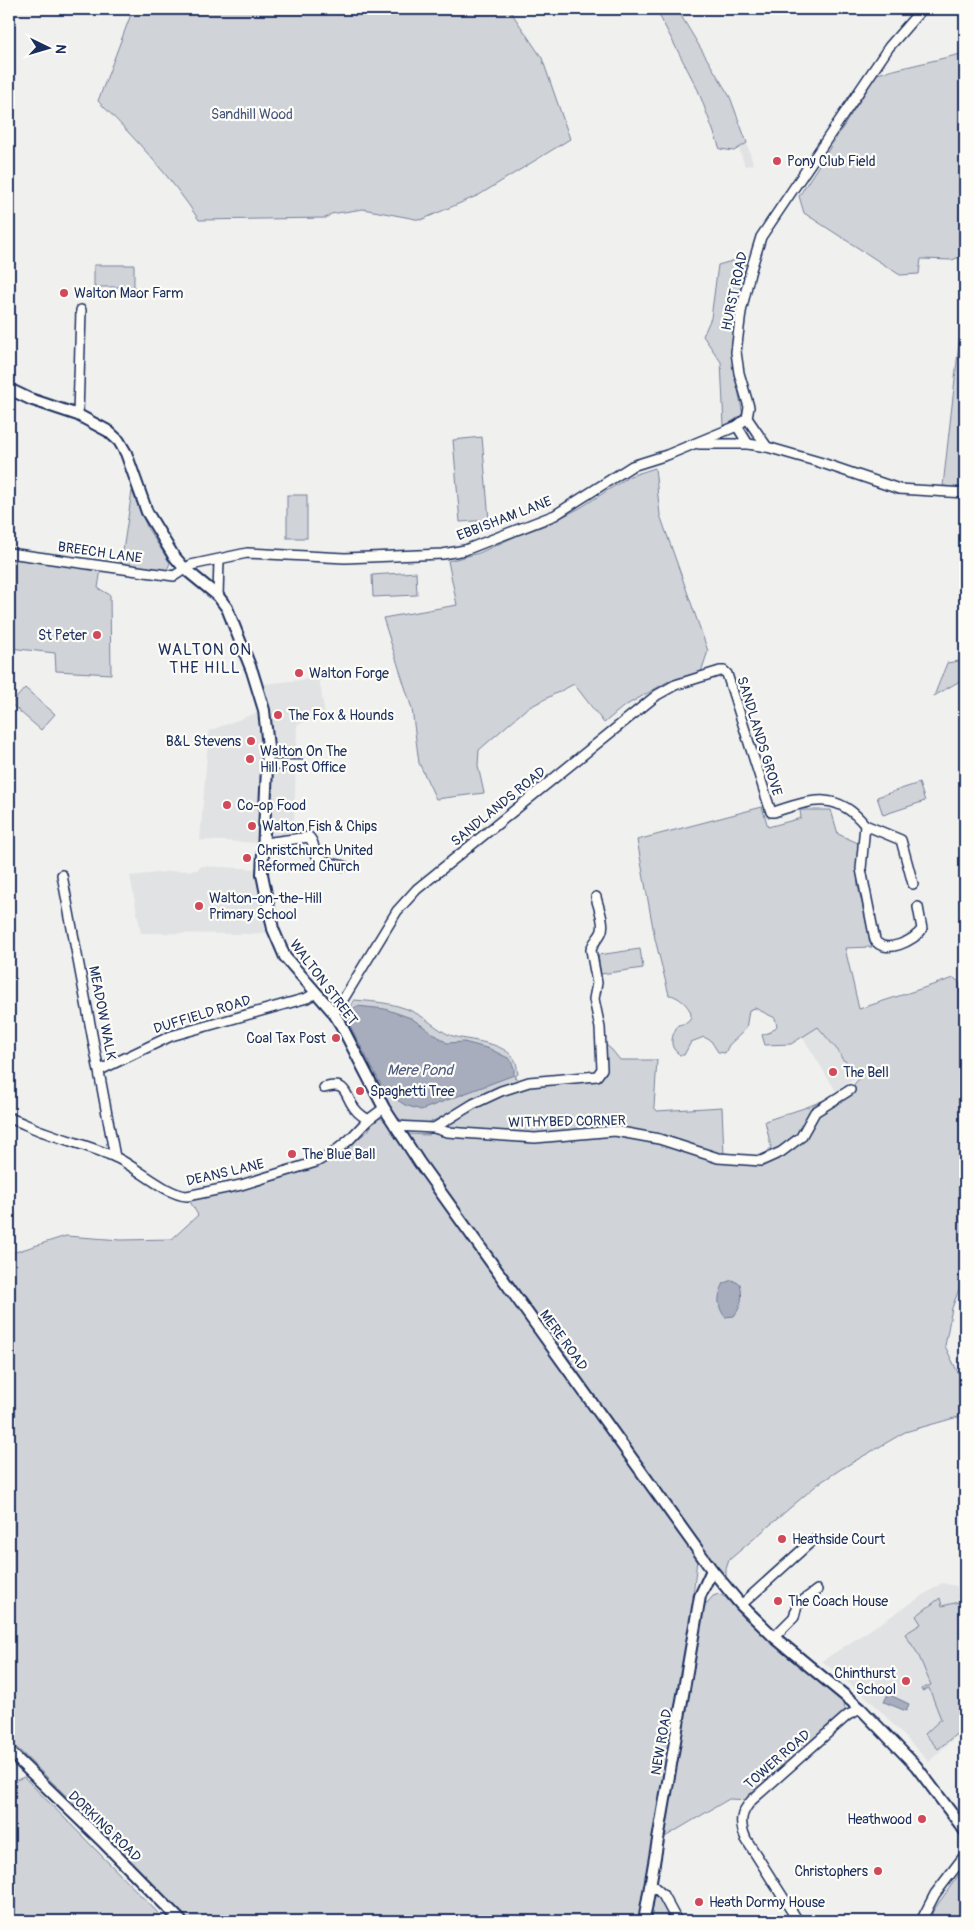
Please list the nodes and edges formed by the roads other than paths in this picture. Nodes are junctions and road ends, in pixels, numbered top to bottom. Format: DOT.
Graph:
graph roads {
  1 [pos="922,9"];
  2 [pos="81,310"];
  3 [pos="9,389"];
  4 [pos="78,415"];
  5 [pos="747,418"];
  6 [pos="738,426"];
  7 [pos="693,444"];
  8 [pos="748,444"];
  9 [pos="767,447"];
  10 [pos="965,493"];
  11 [pos="9,553"];
  12 [pos="219,560"];
  13 [pos="185,569"];
  14 [pos="218,596"];
  15 [pos="724,671"];
  16 [pos="267,765"];
  17 [pos="301,765"];
  18 [pos="865,825"];
  19 [pos="264,844"];
  20 [pos="344,866"];
  21 [pos="62,875"];
  22 [pos="913,884"];
  23 [pos="596,897"];
  24 [pos="918,907"];
  25 [pos="316,993"];
  26 [pos="333,1012"];
  27 [pos="100,1070"];
  28 [pos="324,1088"];
  29 [pos="850,1090"];
  30 [pos="384,1108"];
  31 [pos="9,1118"];
  32 [pos="368,1120"];
  33 [pos="395,1126"];
  34 [pos="434,1128"];
  35 [pos="115,1157"];
  36 [pos="813,1540"];
  37 [pos="712,1570"];
  38 [pos="817,1590"];
  39 [pos="741,1605"];
  40 [pos="774,1637"];
  41 [pos="861,1709"];
  42 [pos="9,1751"];
  43 [pos="965,1831"];
  44 [pos="965,1855"];
  45 [pos="651,1884"];
  46 [pos="181,1921"];
  47 [pos="644,1921"];
  48 [pos="677,1921"];
  49 [pos="798,1921"];
  50 [pos="921,1921"];
  1 -- 5 [label="street, HURST ROAD"];
  2 -- 4 [label="street"];
  3 -- 4 [label="main road, WALTON STREET"];
  4 -- 13 [label="main road, WALTON STREET"];
  5 -- 6 [label="street, EBBISHAM LANE"];
  5 -- 9 [label="street"];
  6 -- 7 [label="street, EBBISHAM LANE"];
  6 -- 8 [label="street"];
  7 -- 8 [label="street, EBBISHAM LANE"];
  7 -- 12 [label="street, EBBISHAM LANE"];
  8 -- 9 [label="street, EBBISHAM LANE"];
  9 -- 10 [label="street, EBBISHAM LANE"];
  11 -- 13 [label="street, BREECH LANE"];
  12 -- 13 [label="street, EBBISHAM LANE"];
  12 -- 14 [label="street"];
  13 -- 14 [label="main road, WALTON STREET"];
  14 -- 16 [label="main road, WALTON STREET"];
  15 -- 18 [label="street, SANDLANDS GROVE"];
  15 -- 26 [label="street, SANDLANDS ROAD"];
  16 -- 17 [label="street"];
  16 -- 19 [label="main road, WALTON STREET"];
  18 -- 22 [label="street"];
  18 -- 24 [label="street"];
  19 -- 20 [label="street"];
  19 -- 25 [label="main road, WALTON STREET"];
  21 -- 27 [label="street, MEADOW WALK"];
  23 -- 34 [label="street"];
  25 -- 26 [label="main road, WALTON STREET"];
  25 -- 27 [label="street, DUFFIELD ROAD"];
  26 -- 30 [label="main road, WALTON STREET"];
  27 -- 35 [label="street, MEADOW WALK"];
  28 -- 32 [label="street"];
  29 -- 34 [label="street, WITHYBED CORNER"];
  30 -- 32 [label="street, DEANS LANE"];
  30 -- 33 [label="main road, WALTON STREET"];
  31 -- 35 [label="street, DEANS LANE"];
  32 -- 35 [label="street, DEANS LANE"];
  33 -- 34 [label="street, WITHYBED CORNER"];
  33 -- 37 [label="main road, MERE ROAD"];
  36 -- 39 [label="street"];
  37 -- 39 [label="main road, MERE ROAD"];
  37 -- 45 [label="main road, NEW ROAD"];
  38 -- 40 [label="street"];
  39 -- 40 [label="main road, MERE ROAD"];
  40 -- 41 [label="main road, MERE ROAD"];
  41 -- 43 [label="main road, MERE ROAD"];
  41 -- 49 [label="street, TOWER ROAD"];
  42 -- 46 [label="main road, DORKING ROAD"];
  44 -- 50 [label="street"];
  45 -- 47 [label="main road, NEW ROAD"];
  45 -- 48 [label="street"];
}
